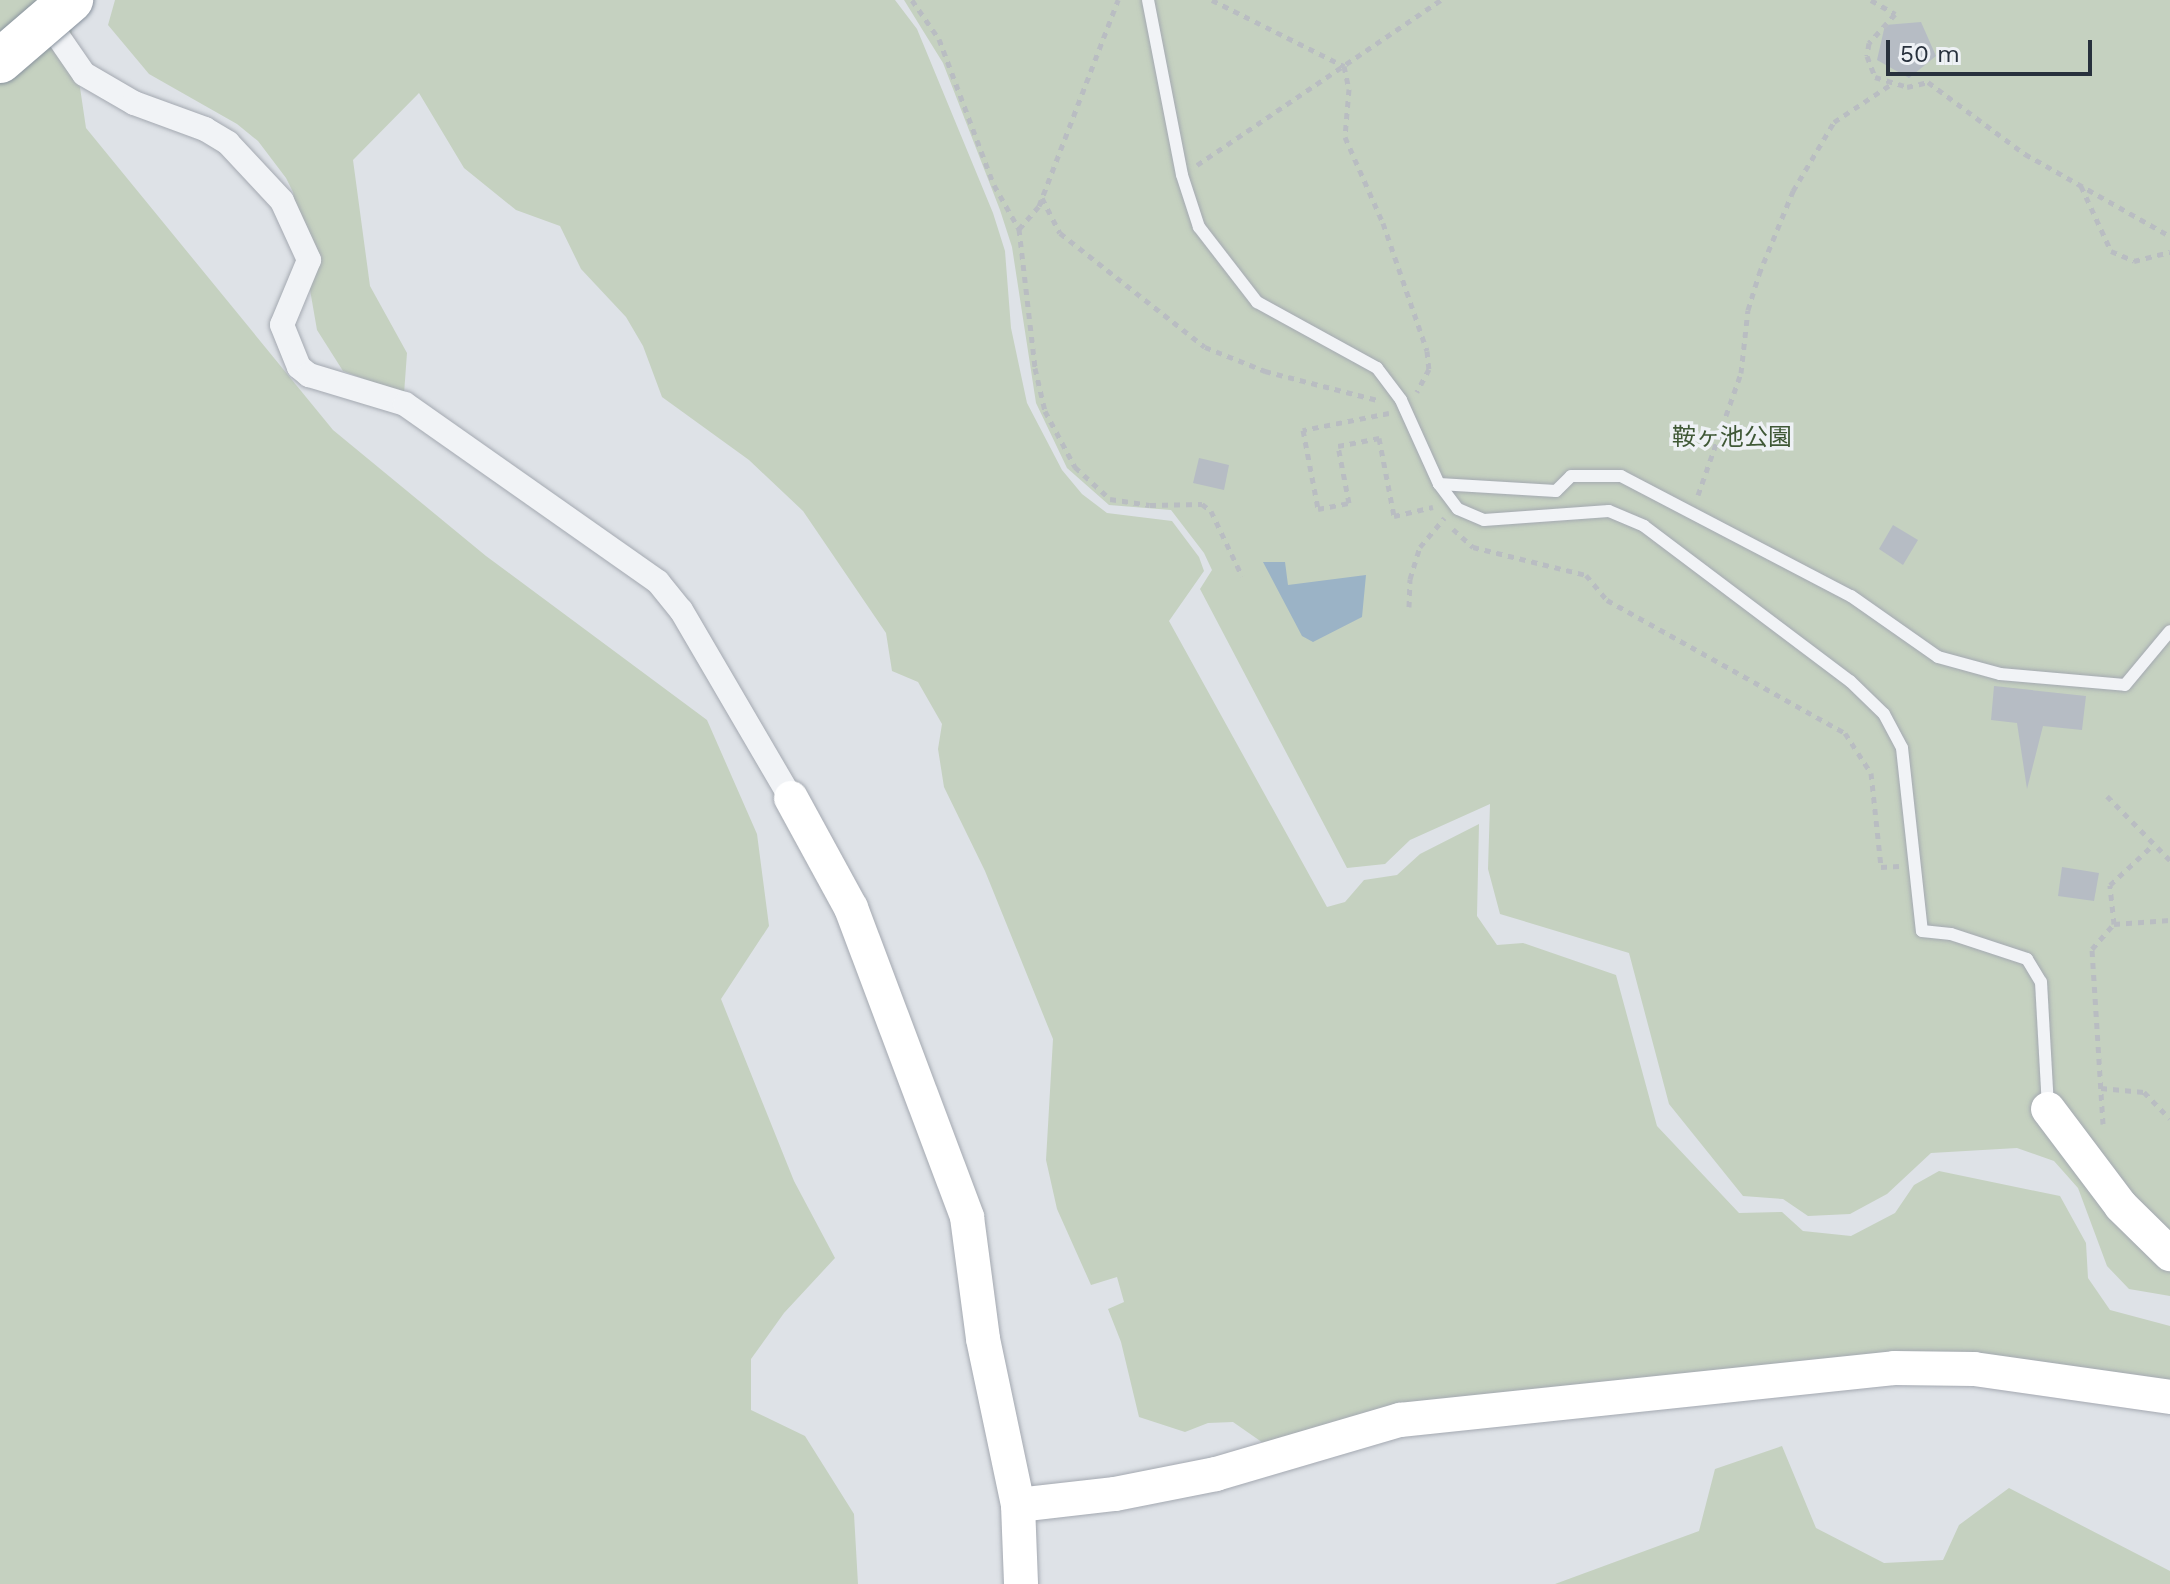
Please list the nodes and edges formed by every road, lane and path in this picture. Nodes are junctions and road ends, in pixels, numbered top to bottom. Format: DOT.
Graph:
graph roads {
  1 [pos="54,0"];
  2 [pos="71,0"];
  3 [pos="912,0"];
  4 [pos="1118,0"];
  5 [pos="1148,0"];
  6 [pos="1212,0"];
  7 [pos="1441,0"];
  8 [pos="1871,0"];
  9 [pos="0,61"];
  10 [pos="1344,66"];
  11 [pos="1890,85"];
  12 [pos="1182,175"];
  13 [pos="2081,186"];
  14 [pos="1042,198"];
  15 [pos="1019,229"];
  16 [pos="2170,236"];
  17 [pos="2170,252"];
  18 [pos="1401,401"];
  19 [pos="1439,484"];
  20 [pos="1456,506"];
  21 [pos="1691,515"];
  22 [pos="1242,576"];
  23 [pos="1409,607"];
  24 [pos="2170,631"];
  25 [pos="2107,796"];
  26 [pos="791,798"];
  27 [pos="2154,844"];
  28 [pos="2170,860"];
  29 [pos="1916,865"];
  30 [pos="2170,920"];
  31 [pos="2114,924"];
  32 [pos="2101,1088"];
  33 [pos="2048,1109"];
  34 [pos="2170,1119"];
  35 [pos="2103,1124"];
  36 [pos="2170,1254"];
  37 [pos="2170,1397"];
  38 [pos="1018,1505"];
  39 [pos="1021,1584"];
  1 -- 26 [label="street"];
  2 -- 9 [label="highway, bridge"];
  3 -- 15 [label="path"];
  4 -- 14 [label="path"];
  5 -- 12 [label="lane"];
  6 -- 10 [label="path"];
  7 -- 10 [label="path"];
  8 -- 11 [label="path"];
  10 -- 12 [label="path"];
  10 -- 18 [label="path"];
  11 -- 13 [label="path"];
  11 -- 21 [label="path"];
  12 -- 18 [label="lane"];
  13 -- 16 [label="path"];
  13 -- 17 [label="path"];
  14 -- 15 [label="path"];
  14 -- 18 [label="path"];
  15 -- 22 [label="path"];
  18 -- 19 [label="lane"];
  18 -- 20 [label="path"];
  19 -- 20 [label="lane"];
  19 -- 21 [label="lane"];
  20 -- 23 [label="path"];
  20 -- 29 [label="path"];
  20 -- 29 [label="lane"];
  21 -- 24 [label="lane"];
  25 -- 27 [label="path"];
  26 -- 38 [label="street"];
  27 -- 28 [label="path"];
  27 -- 31 [label="path"];
  29 -- 33 [label="lane"];
  30 -- 31 [label="path"];
  31 -- 32 [label="path"];
  32 -- 34 [label="path"];
  32 -- 35 [label="path"];
  33 -- 36 [label="street"];
  37 -- 38 [label="street"];
  38 -- 39 [label="street"];
}
